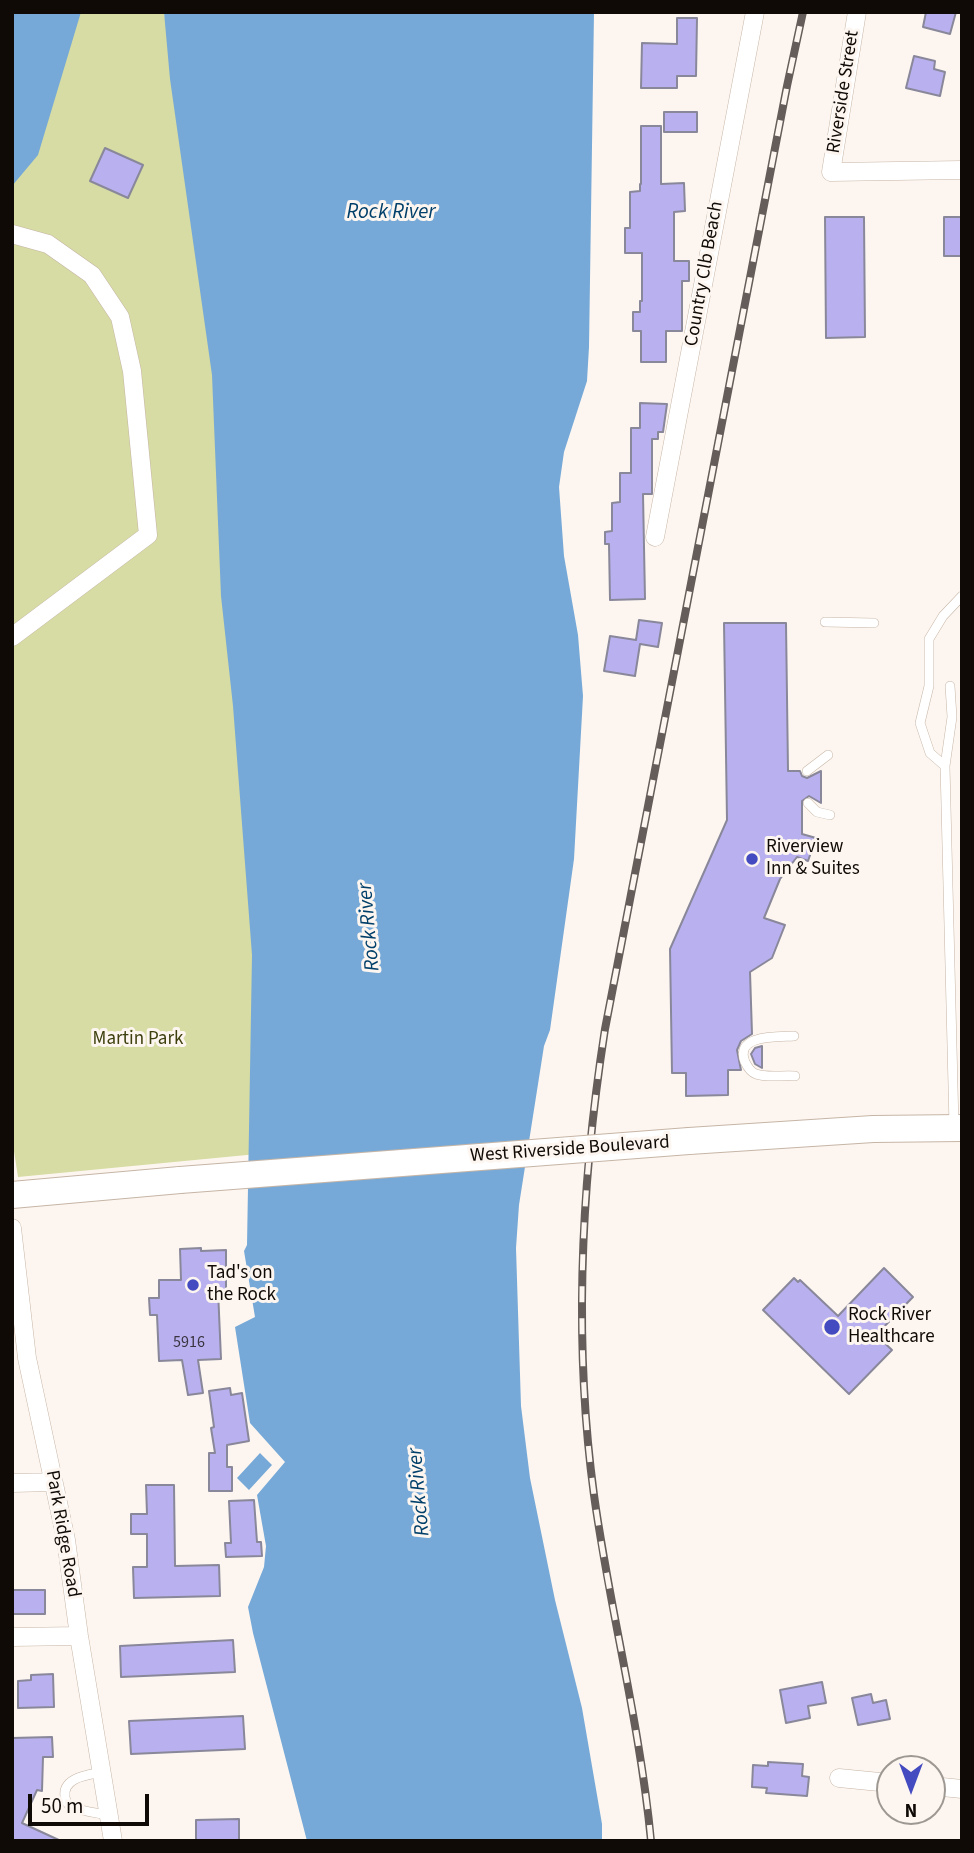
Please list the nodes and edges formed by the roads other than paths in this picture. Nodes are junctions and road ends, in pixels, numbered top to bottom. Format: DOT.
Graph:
graph roads {
  1 [pos="755,12"];
  2 [pos="857,12"];
  3 [pos="962,170"];
  4 [pos="12,234"];
  5 [pos="655,537"];
  6 [pos="962,596"];
  7 [pos="825,622"];
  8 [pos="874,623"];
  9 [pos="12,638"];
  10 [pos="950,686"];
  11 [pos="828,755"];
  12 [pos="945,766"];
  13 [pos="807,771"];
  14 [pos="808,803"];
  15 [pos="830,815"];
  16 [pos="794,1036"];
  17 [pos="795,1076"];
  18 [pos="957,1085"];
  19 [pos="958,1128"];
  20 [pos="12,1195"];
  21 [pos="12,1228"];
  22 [pos="52,1482"];
  23 [pos="12,1483"];
  24 [pos="79,1636"];
  25 [pos="12,1637"];
  26 [pos="103,1772"];
  27 [pos="839,1778"];
  28 [pos="876,1782"];
  29 [pos="109,1815"];
  30 [pos="113,1841"];
  1 -- 5 [label="street, Country Clb Beach"];
  2 -- 3 [label="street, Riverside Street"];
  4 -- 9 [label="street"];
  6 -- 12 [label="lane"];
  7 -- 8 [label="lane"];
  10 -- 12 [label="lane"];
  11 -- 13 [label="lane"];
  12 -- 18 [label="lane"];
  14 -- 15 [label="lane"];
  16 -- 17 [label="lane"];
  18 -- 19 [label="lane"];
  19 -- 20 [label="main road, West Riverside Boulevard, bridge"];
  21 -- 22 [label="street, Park Ridge Road"];
  22 -- 23 [label="street"];
  22 -- 24 [label="street, Park Ridge Road"];
  24 -- 25 [label="street"];
  24 -- 26 [label="street, Park Ridge Road"];
  26 -- 29 [label="street, Park Ridge Road"];
  26 -- 29 [label="lane"];
  27 -- 28 [label="street"];
  29 -- 30 [label="street, Park Ridge Road"];
}
